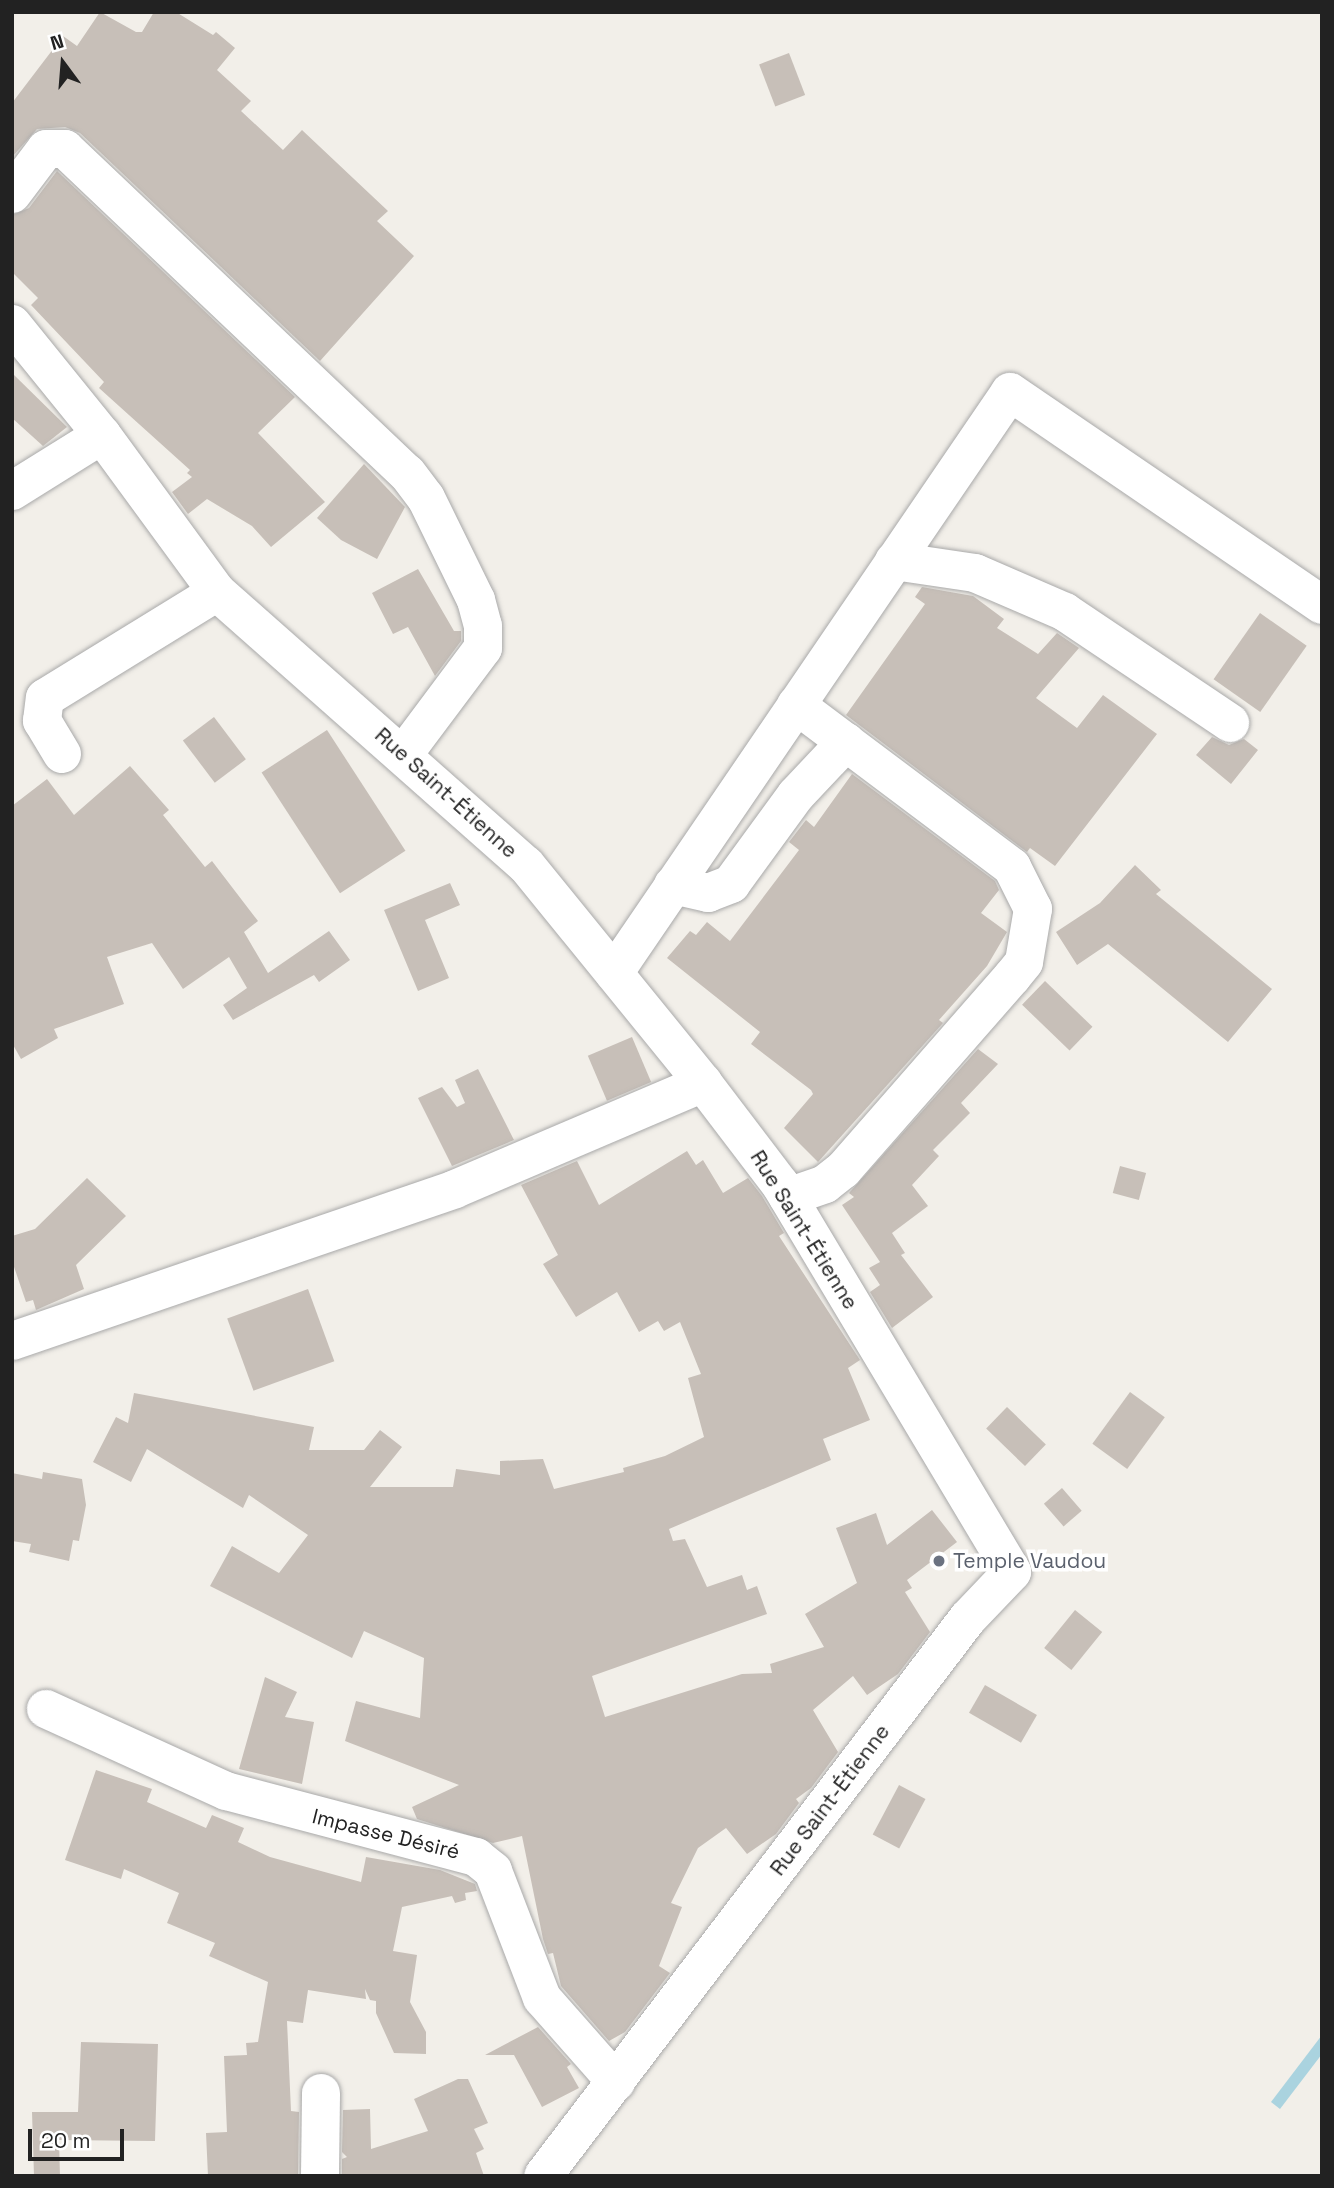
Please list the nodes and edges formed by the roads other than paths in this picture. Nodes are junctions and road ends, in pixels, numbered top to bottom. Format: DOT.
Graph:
graph roads {
  1 [pos="12,194"];
  2 [pos="12,324"];
  3 [pos="102,435"];
  4 [pos="12,491"];
  5 [pos="894,561"];
  6 [pos="217,592"];
  7 [pos="1322,605"];
  8 [pos="796,705"];
  9 [pos="1230,723"];
  10 [pos="846,742"];
  11 [pos="62,754"];
  12 [pos="403,755"];
  13 [pos="673,885"];
  14 [pos="614,973"];
  15 [pos="703,1083"];
  16 [pos="788,1198"];
  17 [pos="12,1341"];
  18 [pos="46,1709"];
  19 [pos="616,2082"];
  20 [pos="321,2093"];
  21 [pos="320,2176"];
  22 [pos="542,2176"];
  1 -- 12 [label="street"];
  2 -- 3 [label="street, Rue Saint-Étienne"];
  3 -- 4 [label="street"];
  3 -- 6 [label="street, Rue Saint-Étienne"];
  5 -- 7 [label="street"];
  5 -- 8 [label="street"];
  5 -- 9 [label="street"];
  6 -- 11 [label="street"];
  6 -- 12 [label="street, Rue Saint-Étienne"];
  8 -- 10 [label="street"];
  8 -- 13 [label="street"];
  10 -- 13 [label="street"];
  10 -- 16 [label="street"];
  12 -- 14 [label="street, Rue Saint-Étienne"];
  13 -- 14 [label="street"];
  14 -- 15 [label="street, Rue Saint-Étienne"];
  15 -- 16 [label="street, Rue Saint-Étienne"];
  15 -- 17 [label="street"];
  16 -- 19 [label="street, Rue Saint-Étienne"];
  18 -- 19 [label="street, Impasse Désiré"];
  19 -- 22 [label="street, Rue Saint-Étienne"];
  20 -- 21 [label="street"];
}
